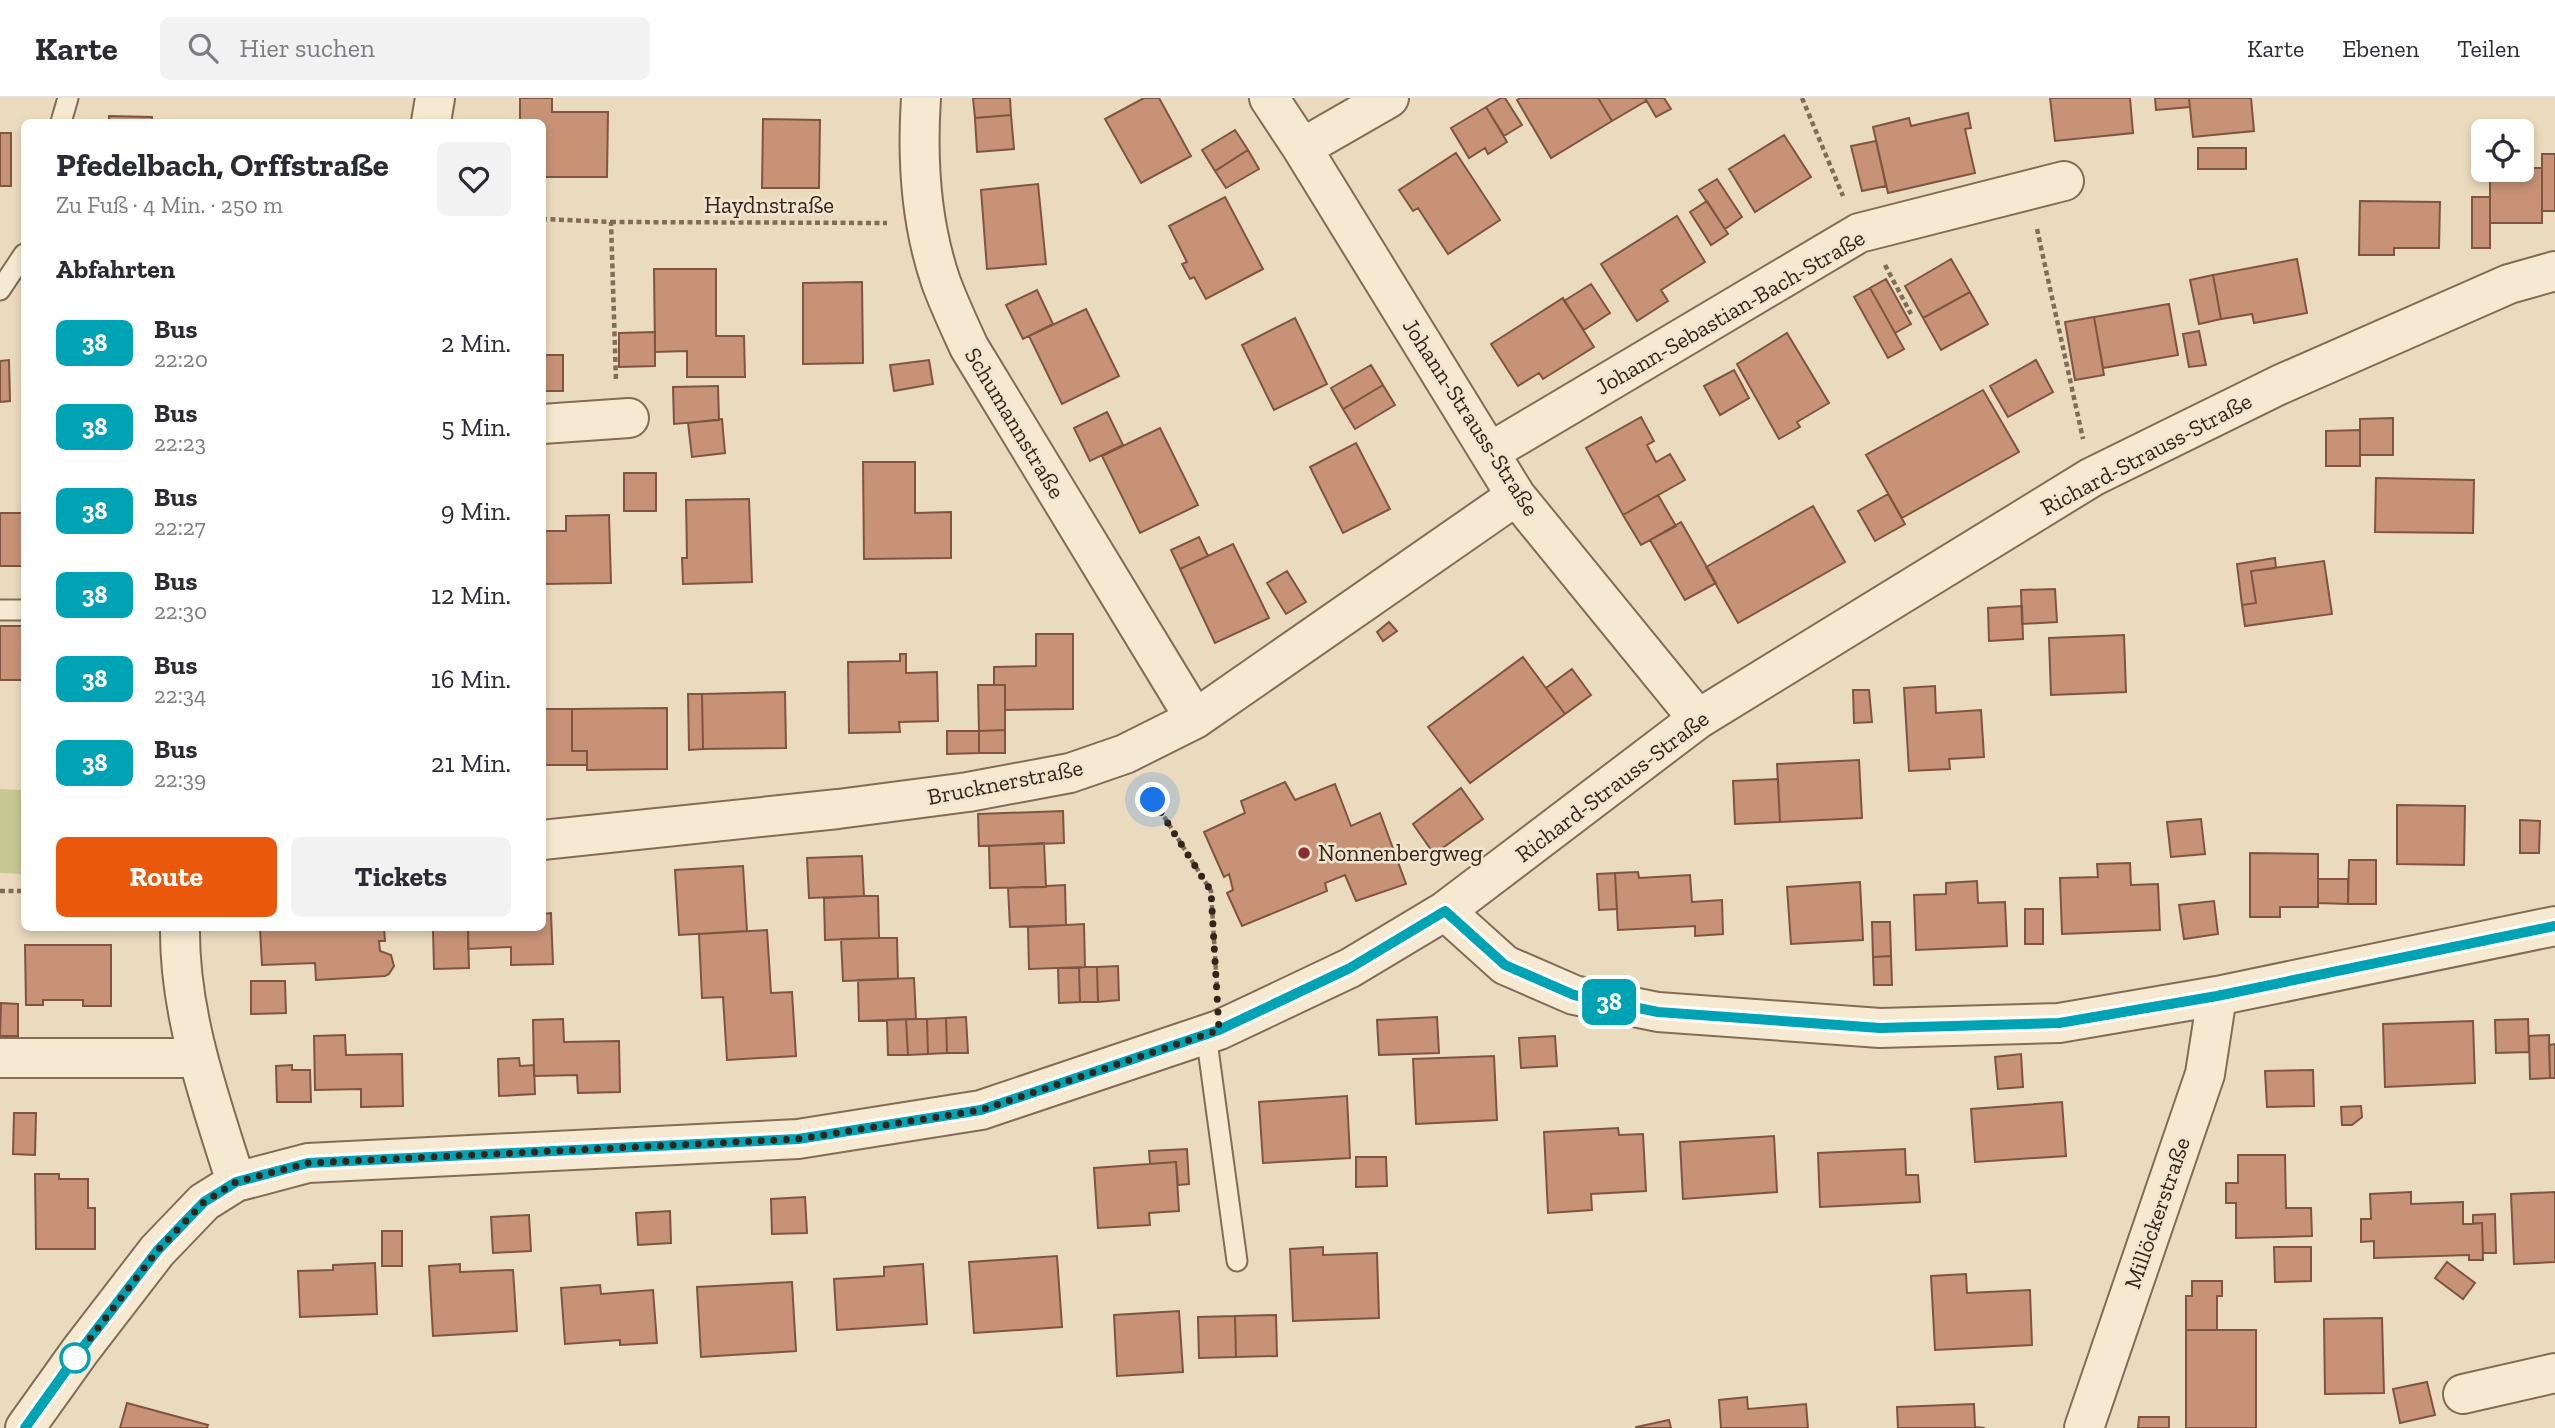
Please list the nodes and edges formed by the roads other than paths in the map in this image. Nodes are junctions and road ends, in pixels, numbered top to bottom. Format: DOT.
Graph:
graph roads {
  1 [pos="68,98"];
  2 [pos="435,98"];
  3 [pos="921,98"];
  4 [pos="1269,98"];
  5 [pos="1390,98"];
  6 [pos="62,119"];
  7 [pos="432,119"];
  8 [pos="1302,148"];
  9 [pos="2046,186"];
  10 [pos="21,258"];
  11 [pos="2555,271"];
  12 [pos="0,290"];
  13 [pos="629,418"];
  14 [pos="546,424"];
  15 [pos="1490,452"];
  16 [pos="1516,496"];
  17 [pos="0,610"];
  18 [pos="21,610"];
  19 [pos="1195,719"];
  20 [pos="1698,719"];
  21 [pos="546,840"];
  22 [pos="1445,911"];
  23 [pos="2555,926"];
  24 [pos="180,931"];
  25 [pos="2217,996"];
  26 [pos="1213,1032"];
  27 [pos="0,1058"];
  28 [pos="196,1058"];
  29 [pos="236,1182"];
  30 [pos="1237,1261"];
  31 [pos="2555,1373"];
  32 [pos="2463,1394"];
  33 [pos="25,1428"];
  34 [pos="2084,1428"];
  1 -- 6 [label="lane"];
  2 -- 7 [label="street"];
  3 -- 19 [label="street, Schumannstraße"];
  4 -- 8 [label="street, Johann-Strauss-Straße"];
  5 -- 8 [label="street"];
  8 -- 15 [label="street, Johann-Strauss-Straße"];
  9 -- 15 [label="street, Johann-Sebastian-Bach-Straße"];
  10 -- 12 [label="lane"];
  11 -- 20 [label="street, Richard-Strauss-Straße"];
  13 -- 14 [label="street"];
  15 -- 16 [label="street, Johann-Strauss-Straße"];
  16 -- 19 [label="street, Brucknerstraße"];
  16 -- 20 [label="street, Johann-Strauss-Straße"];
  17 -- 18 [label="lane"];
  19 -- 21 [label="street, Brucknerstraße"];
  20 -- 22 [label="street, Richard-Strauss-Straße"];
  22 -- 25 [label="street"];
  22 -- 26 [label="street, Richard-Strauss-Straße"];
  23 -- 25 [label="street"];
  24 -- 28 [label="street"];
  25 -- 34 [label="street, Millöckerstraße"];
  26 -- 29 [label="street, Richard-Strauss-Straße"];
  26 -- 30 [label="lane"];
  27 -- 28 [label="street"];
  28 -- 29 [label="street"];
  29 -- 33 [label="street, Richard-Strauss-Straße"];
  31 -- 32 [label="street"];
}
